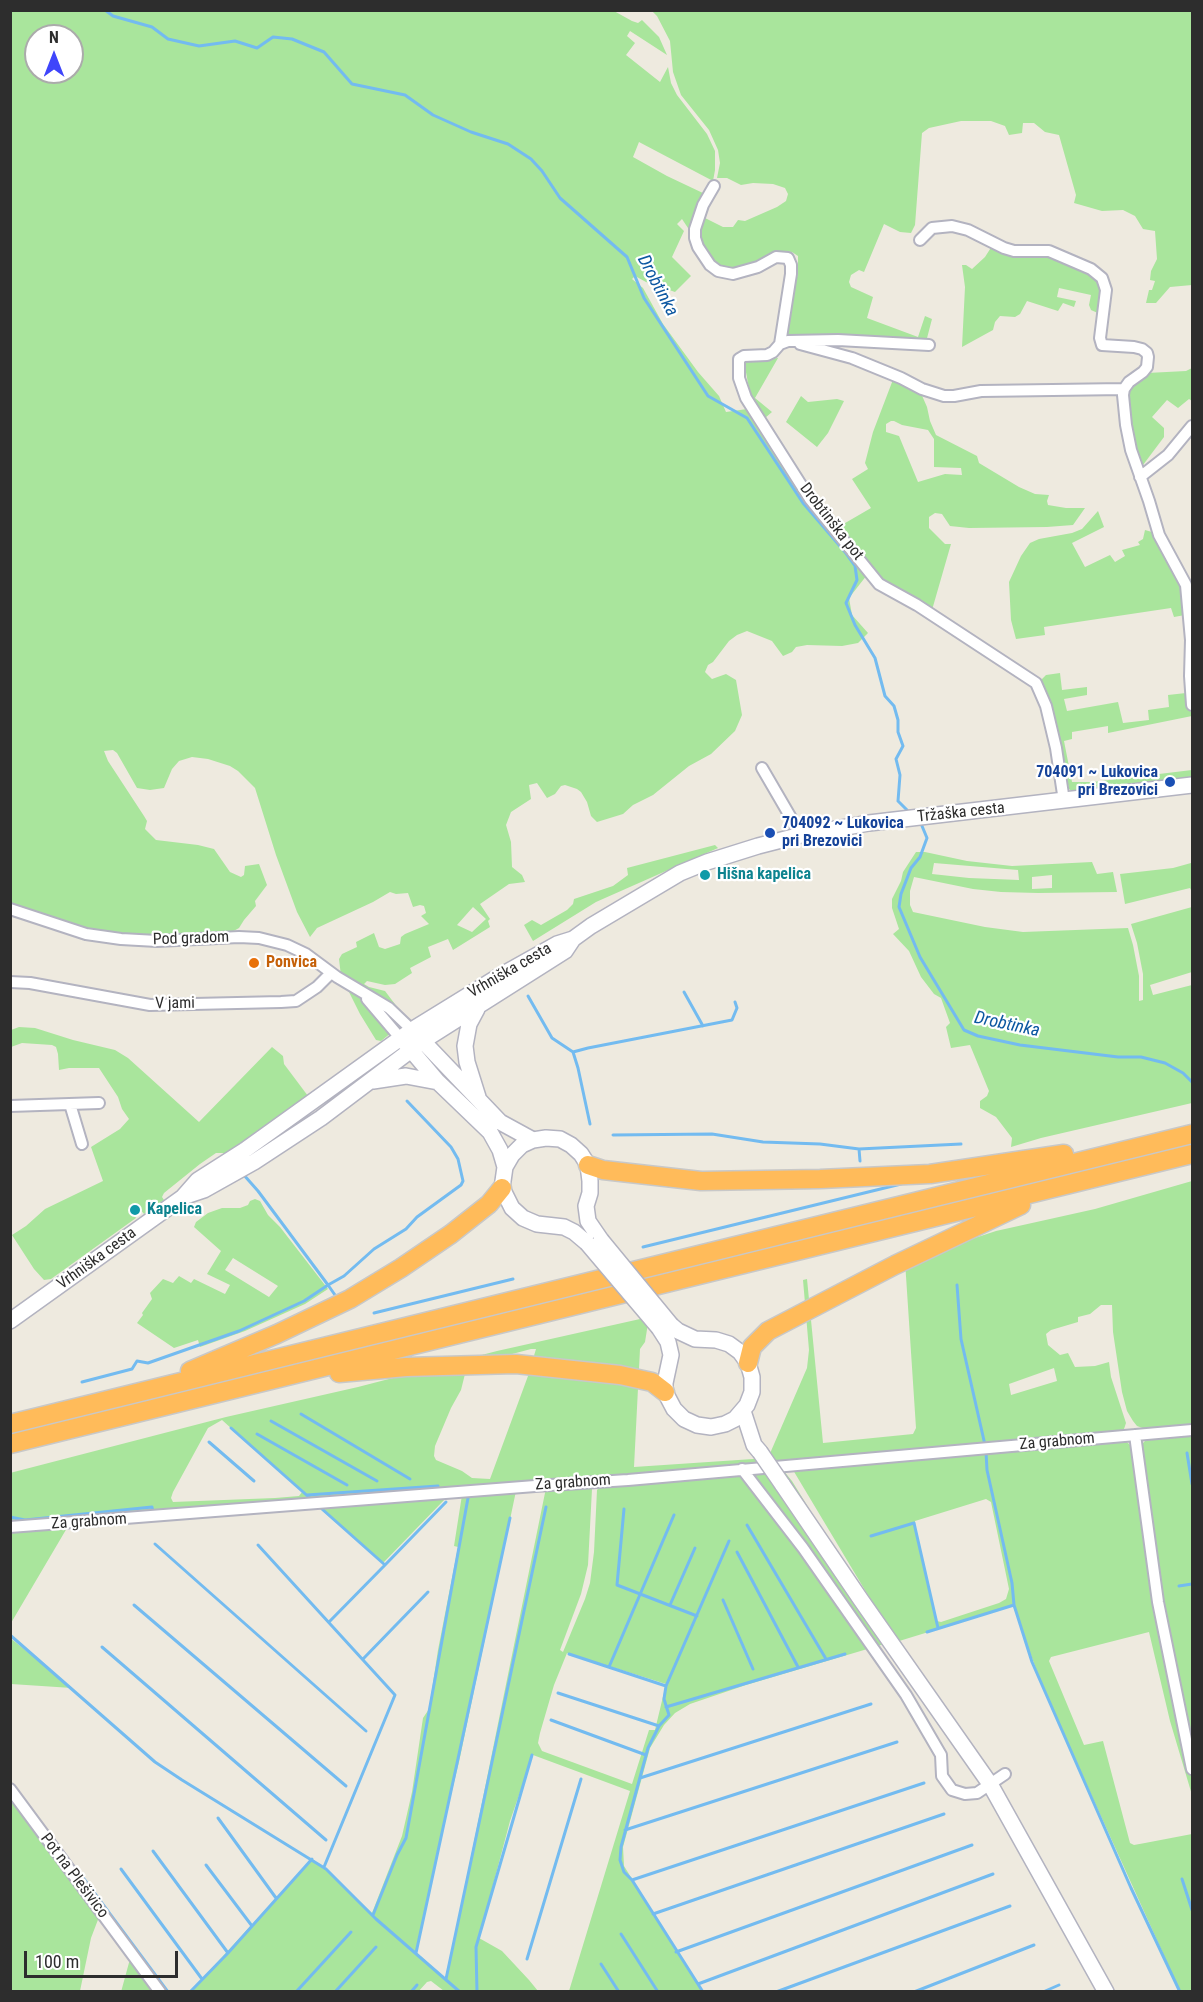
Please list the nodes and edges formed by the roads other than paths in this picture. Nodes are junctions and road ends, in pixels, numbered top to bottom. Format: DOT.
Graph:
graph roads {
  1 [pos="714,186"];
  2 [pos="920,240"];
  3 [pos="784,342"];
  4 [pos="929,345"];
  5 [pos="1124,389"];
  6 [pos="1192,426"];
  7 [pos="1140,477"];
  8 [pos="1192,705"];
  9 [pos="762,768"];
  10 [pos="1192,785"];
  11 [pos="1064,801"];
  12 [pos="801,835"];
  13 [pos="10,909"];
  14 [pos="573,939"];
  15 [pos="331,973"];
  16 [pos="10,982"];
  17 [pos="478,1006"];
  18 [pos="412,1040"];
  19 [pos="370,1082"];
  20 [pos="438,1082"];
  21 [pos="479,1100"];
  22 [pos="99,1103"];
  23 [pos="70,1104"];
  24 [pos="10,1106"];
  25 [pos="1186,1136"];
  26 [pos="533,1140"];
  27 [pos="82,1144"];
  28 [pos="1192,1154"];
  29 [pos="249,1156"];
  30 [pos="588,1165"];
  31 [pos="505,1167"];
  32 [pos="1069,1184"];
  33 [pos="502,1188"];
  34 [pos="594,1242"];
  35 [pos="10,1321"];
  36 [pos="665,1327"];
  37 [pos="748,1363"];
  38 [pos="265,1382"];
  39 [pos="139,1392"];
  40 [pos="667,1398"];
  41 [pos="743,1411"];
  42 [pos="10,1424"];
  43 [pos="725,1424"];
  44 [pos="1192,1430"];
  45 [pos="1135,1435"];
  46 [pos="10,1444"];
  47 [pos="757,1449"];
  48 [pos="742,1469"];
  49 [pos="10,1527"];
  50 [pos="1192,1769"];
  51 [pos="1005,1774"];
  52 [pos="990,1784"];
  53 [pos="10,1789"];
  54 [pos="160,1992"];
  55 [pos="1106,1992"];
  1 -- 3 [label="street"];
  2 -- 5 [label="street"];
  3 -- 4 [label="street, Drobtinška pot"];
  3 -- 5 [label="street"];
  3 -- 11 [label="street, Drobtinška pot"];
  5 -- 7 [label="street"];
  6 -- 7 [label="street"];
  7 -- 8 [label="street"];
  9 -- 12 [label="street"];
  10 -- 11 [label="main road, Tržaška cesta"];
  11 -- 12 [label="main road, Tržaška cesta"];
  12 -- 14 [label="main road, Tržaška cesta"];
  13 -- 15 [label="street, Pod gradom"];
  14 -- 17 [label="main road, Vrhniška cesta"];
  14 -- 18 [label="main road, Vrhniška cesta"];
  15 -- 16 [label="street, V jami"];
  15 -- 18 [label="street, Pod gradom"];
  17 -- 18 [label="main road, Vrhniška cesta"];
  17 -- 21 [label="main road"];
  18 -- 19 [label="main road, Vrhniška cesta"];
  18 -- 20 [label="main road"];
  18 -- 21 [label="main road"];
  18 -- 29 [label="main road, Vrhniška cesta"];
  19 -- 20 [label="main road"];
  19 -- 29 [label="main road, Vrhniška cesta"];
  20 -- 31 [label="main road"];
  21 -- 26 [label="main road"];
  22 -- 23 [label="street"];
  23 -- 24 [label="street"];
  23 -- 27 [label="street"];
  25 -- 30 [label="highway"];
  25 -- 39 [label="highway"];
  26 -- 30 [label="main road"];
  26 -- 31 [label="main road"];
  28 -- 32 [label="highway"];
  29 -- 35 [label="main road, Vrhniška cesta"];
  30 -- 34 [label="main road"];
  31 -- 33 [label="main road"];
  32 -- 37 [label="highway"];
  32 -- 38 [label="highway"];
  33 -- 34 [label="main road"];
  33 -- 39 [label="highway"];
  34 -- 36 [label="main road, bridge"];
  36 -- 37 [label="main road"];
  36 -- 40 [label="main road"];
  37 -- 41 [label="main road"];
  38 -- 40 [label="highway"];
  38 -- 46 [label="highway"];
  39 -- 42 [label="highway"];
  40 -- 43 [label="main road"];
  41 -- 43 [label="main road"];
  41 -- 47 [label="main road"];
  43 -- 47 [label="main road"];
  44 -- 45 [label="street, Za grabnom"];
  45 -- 48 [label="street, Za grabnom"];
  45 -- 50 [label="street"];
  47 -- 52 [label="main road, bridge"];
  48 -- 49 [label="street, Za grabnom"];
  48 -- 52 [label="street"];
  51 -- 52 [label="street"];
  52 -- 55 [label="main road"];
  53 -- 54 [label="street, Pot na Plešivico"];
}
